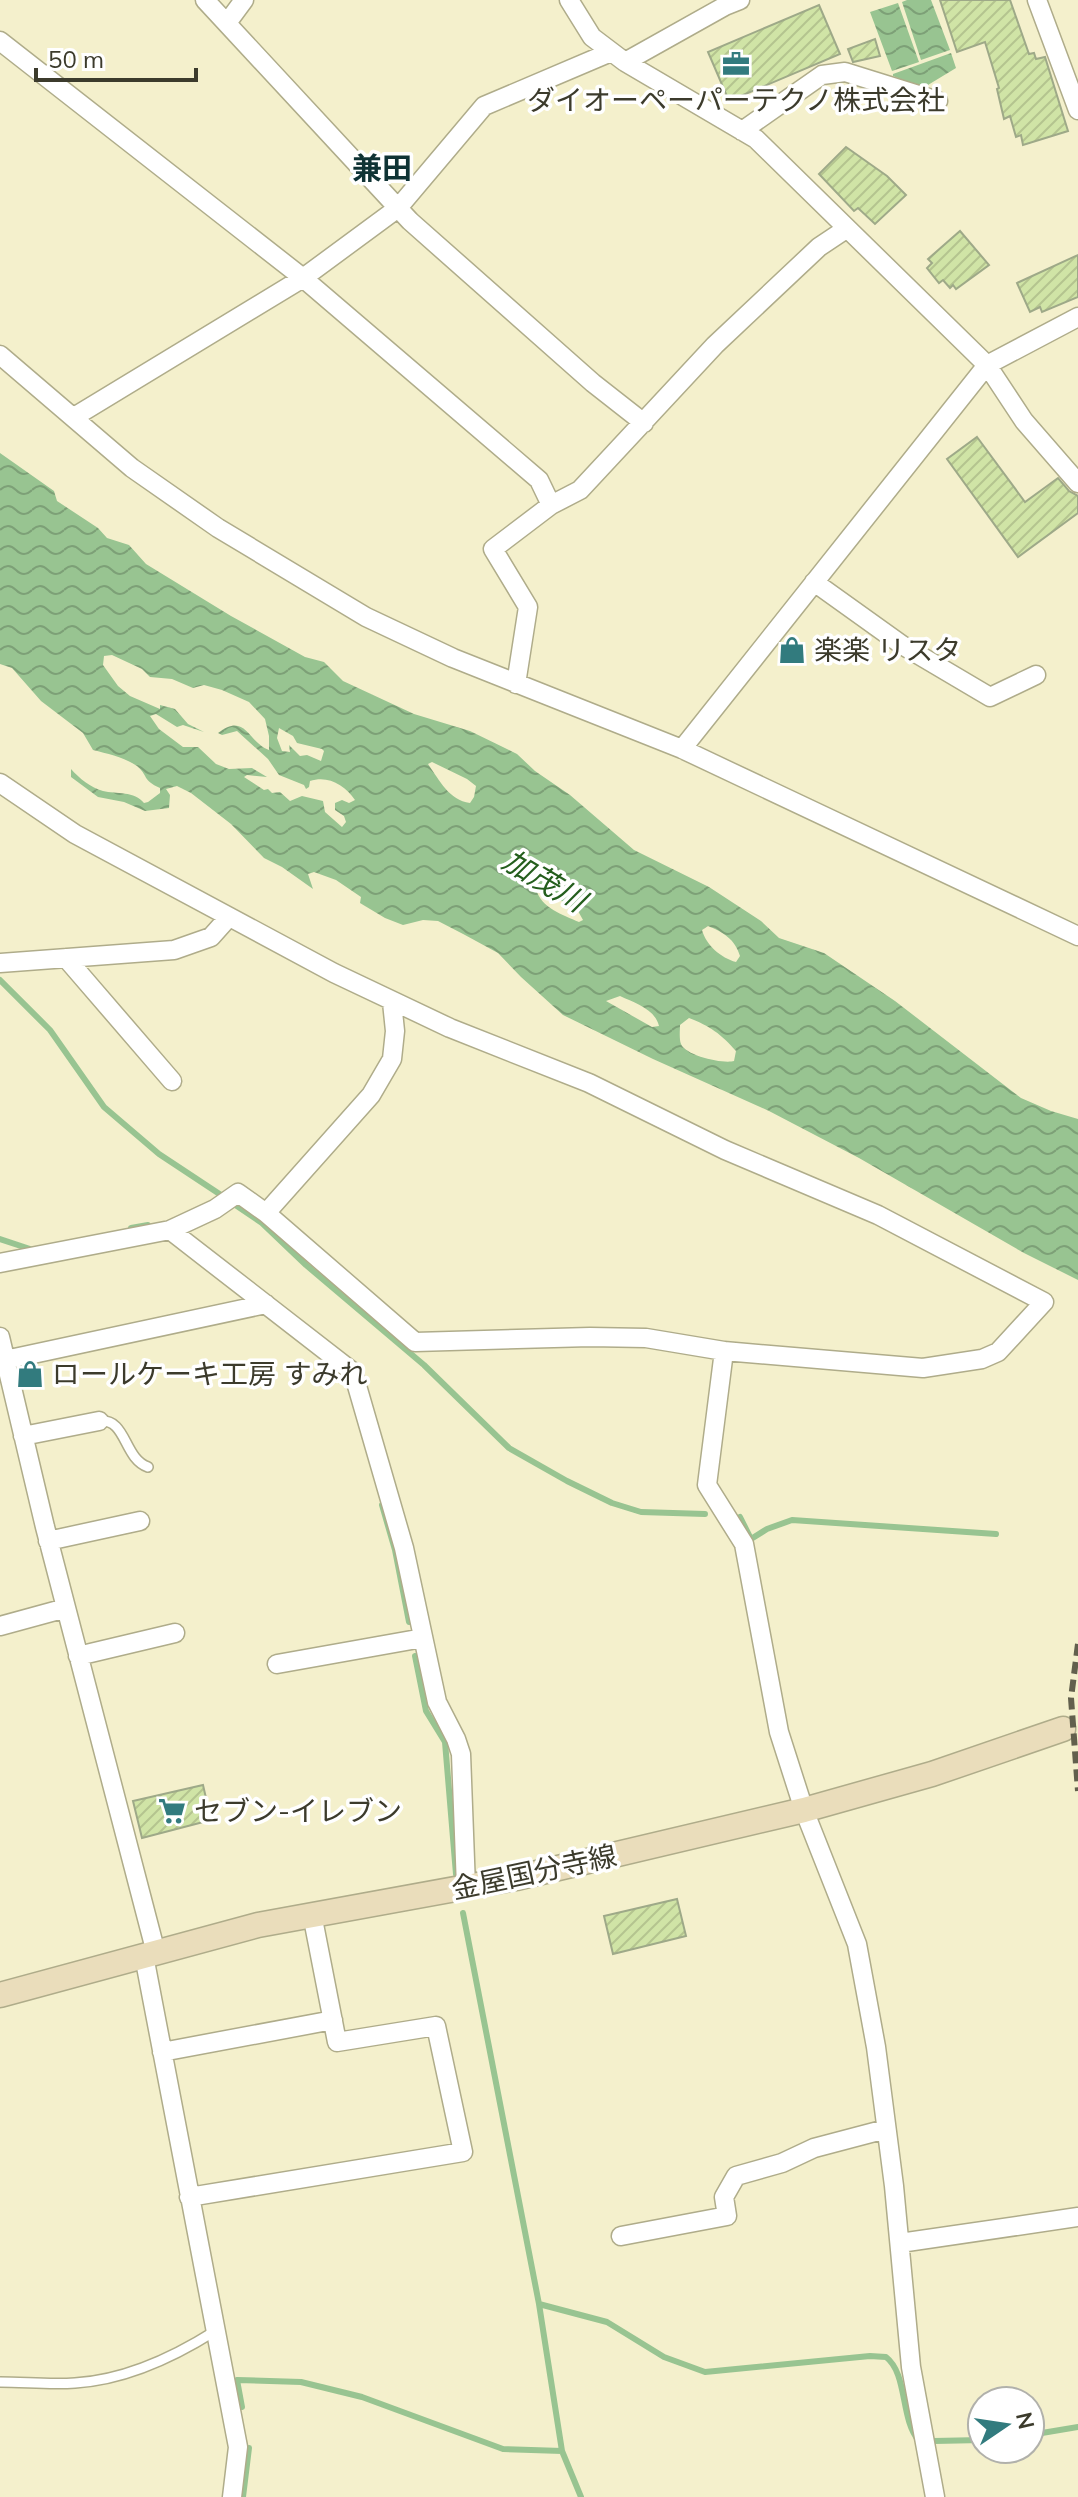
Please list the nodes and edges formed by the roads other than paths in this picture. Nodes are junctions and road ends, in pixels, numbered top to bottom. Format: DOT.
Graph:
graph roads {
  1 [pos="205,0"];
  2 [pos="244,0"];
  3 [pos="569,0"];
  4 [pos="740,0"];
  5 [pos="1037,0"];
  6 [pos="227,23"];
  7 [pos="0,41"];
  8 [pos="618,57"];
  9 [pos="938,101"];
  10 [pos="1078,110"];
  11 [pos="742,131"];
  12 [pos="398,208"];
  13 [pos="846,229"];
  14 [pos="303,278"];
  15 [pos="1078,317"];
  16 [pos="0,355"];
  17 [pos="987,365"];
  18 [pos="74,417"];
  19 [pos="644,423"];
  20 [pos="1078,483"];
  21 [pos="551,505"];
  22 [pos="814,582"];
  23 [pos="1036,675"];
  24 [pos="516,684"];
  25 [pos="682,749"];
  26 [pos="0,783"];
  27 [pos="228,918"];
  28 [pos="1078,936"];
  29 [pos="66,958"];
  30 [pos="0,963"];
  31 [pos="392,1002"];
  32 [pos="172,1081"];
  33 [pos="266,1213"];
  34 [pos="170,1230"];
  35 [pos="0,1263"];
  36 [pos="266,1304"];
  37 [pos="0,1337"];
  38 [pos="724,1351"];
  39 [pos="5,1360"];
  40 [pos="99,1421"];
  41 [pos="23,1436"];
  42 [pos="148,1467"];
  43 [pos="140,1521"];
  44 [pos="48,1541"];
  45 [pos="66,1608"];
  46 [pos="0,1626"];
  47 [pos="175,1633"];
  48 [pos="423,1638"];
  49 [pos="78,1656"];
  50 [pos="277,1664"];
  51 [pos="1063,1729"];
  52 [pos="804,1810"];
  53 [pos="466,1887"];
  54 [pos="312,1914"];
  55 [pos="150,1955"];
  56 [pos="0,1995"];
  57 [pos="333,2020"];
  58 [pos="162,2052"];
  59 [pos="886,2129"];
  60 [pos="189,2197"];
  61 [pos="1078,2217"];
  62 [pos="621,2236"];
  63 [pos="900,2243"];
  64 [pos="215,2331"];
  65 [pos="0,2382"];
  66 [pos="232,2497"];
  67 [pos="935,2497"];
  1 -- 6 [label="street"];
  2 -- 6 [label="street"];
  3 -- 8 [label="street"];
  4 -- 8 [label="street"];
  5 -- 10 [label="street"];
  6 -- 12 [label="street"];
  7 -- 14 [label="street"];
  8 -- 11 [label="street"];
  8 -- 12 [label="street"];
  9 -- 11 [label="street"];
  11 -- 13 [label="street"];
  12 -- 14 [label="street"];
  12 -- 19 [label="street"];
  13 -- 17 [label="street"];
  13 -- 19 [label="street"];
  14 -- 18 [label="street"];
  14 -- 21 [label="street"];
  15 -- 17 [label="street"];
  16 -- 18 [label="street"];
  17 -- 20 [label="street"];
  17 -- 22 [label="street"];
  18 -- 24 [label="street"];
  19 -- 21 [label="street"];
  21 -- 24 [label="street"];
  22 -- 23 [label="street"];
  22 -- 25 [label="street"];
  24 -- 25 [label="street"];
  25 -- 28 [label="street"];
  26 -- 27 [label="street"];
  27 -- 29 [label="street"];
  27 -- 31 [label="street"];
  29 -- 30 [label="street"];
  29 -- 32 [label="street"];
  31 -- 33 [label="street"];
  31 -- 38 [label="street"];
  33 -- 34 [label="street"];
  33 -- 38 [label="street"];
  34 -- 35 [label="street"];
  34 -- 36 [label="street"];
  36 -- 39 [label="street"];
  36 -- 48 [label="street"];
  37 -- 39 [label="street"];
  38 -- 52 [label="street"];
  39 -- 41 [label="street"];
  40 -- 41 [label="street"];
  40 -- 42 [label="lane"];
  41 -- 44 [label="street"];
  43 -- 44 [label="street"];
  44 -- 45 [label="street"];
  45 -- 46 [label="street"];
  45 -- 49 [label="street"];
  47 -- 49 [label="street"];
  48 -- 50 [label="street"];
  48 -- 53 [label="street"];
  49 -- 55 [label="street"];
  51 -- 52 [label="main road, 金屋国分寺線"];
  52 -- 53 [label="main road, 金屋国分寺線"];
  52 -- 59 [label="street"];
  53 -- 54 [label="main road, 金屋国分寺線"];
  54 -- 55 [label="main road, 金屋国分寺線"];
  54 -- 57 [label="street"];
  55 -- 56 [label="main road, 金屋国分寺線"];
  55 -- 58 [label="street"];
  57 -- 58 [label="street"];
  57 -- 60 [label="street"];
  58 -- 60 [label="street"];
  59 -- 62 [label="street"];
  59 -- 63 [label="street"];
  60 -- 64 [label="street"];
  61 -- 63 [label="street"];
  63 -- 67 [label="street"];
  64 -- 65 [label="lane"];
  64 -- 66 [label="street"];
}
